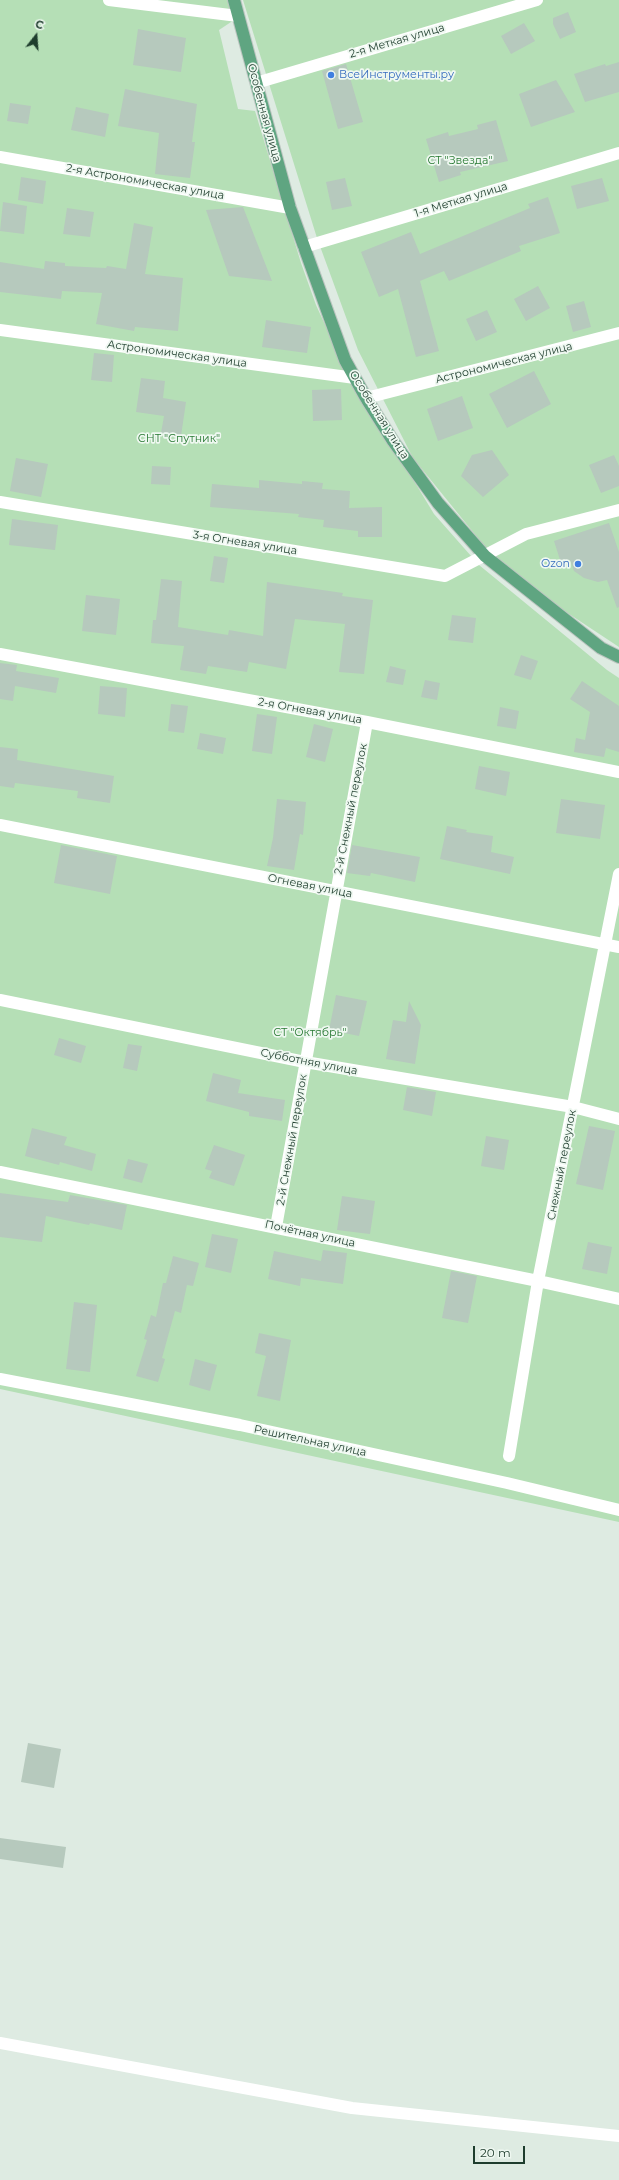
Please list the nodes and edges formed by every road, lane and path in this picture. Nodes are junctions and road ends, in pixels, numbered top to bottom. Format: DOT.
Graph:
graph roads {
  1 [pos="110,0"];
  2 [pos="234,0"];
  3 [pos="537,0"];
  4 [pos="238,16"];
  5 [pos="256,82"];
  6 [pos="619,154"];
  7 [pos="0,157"];
  8 [pos="290,208"];
  9 [pos="304,247"];
  10 [pos="0,330"];
  11 [pos="619,334"];
  12 [pos="355,378"];
  13 [pos="366,398"];
  14 [pos="0,502"];
  15 [pos="619,510"];
  16 [pos="485,556"];
  17 [pos="0,654"];
  18 [pos="619,657"];
  19 [pos="367,722"];
  20 [pos="619,772"];
  21 [pos="0,825"];
  22 [pos="619,874"];
  23 [pos="335,891"];
  24 [pos="606,944"];
  25 [pos="619,947"];
  26 [pos="0,1000"];
  27 [pos="305,1062"];
  28 [pos="573,1107"];
  29 [pos="619,1119"];
  30 [pos="0,1172"];
  31 [pos="276,1227"];
  32 [pos="538,1281"];
  33 [pos="619,1299"];
  34 [pos="0,1379"];
  35 [pos="509,1456"];
  36 [pos="619,1510"];
  37 [pos="0,2043"];
  38 [pos="619,2136"];
  1 -- 4 [label="street"];
  2 -- 4 [label="main road, Особенная улица"];
  3 -- 5 [label="street, 2-я Меткая улица"];
  4 -- 5 [label="main road, Особенная улица"];
  5 -- 8 [label="main road, Особенная улица"];
  6 -- 9 [label="street, 1-я Меткая улица"];
  7 -- 8 [label="street, 2-я Астрономическая улица"];
  8 -- 9 [label="main road, Особенная улица"];
  9 -- 12 [label="main road, Особенная улица"];
  10 -- 12 [label="street, Астрономическая улица"];
  11 -- 13 [label="street, Астрономическая улица"];
  12 -- 13 [label="main road, Особенная улица"];
  13 -- 16 [label="main road, Особенная улица"];
  14 -- 16 [label="street, 3-я Огневая улица"];
  15 -- 16 [label="street, 3-я Огневая улица"];
  16 -- 18 [label="main road, Особенная улица"];
  17 -- 19 [label="street, 2-я Огневая улица"];
  19 -- 20 [label="street, 2-я Огневая улица"];
  19 -- 23 [label="street, 2-й Снежный переулок"];
  21 -- 23 [label="street, Огневая улица"];
  22 -- 24 [label="street, Снежный переулок"];
  23 -- 24 [label="street, Огневая улица"];
  23 -- 27 [label="street, 2-й Снежный переулок"];
  24 -- 25 [label="street, Огневая улица"];
  24 -- 28 [label="street, Снежный переулок"];
  26 -- 27 [label="street, Субботняя улица"];
  27 -- 28 [label="street, Субботняя улица"];
  27 -- 31 [label="street, 2-й Снежный переулок"];
  28 -- 29 [label="street, Субботняя улица"];
  28 -- 32 [label="street, Снежный переулок"];
  30 -- 31 [label="street, Почётная улица"];
  31 -- 32 [label="street, Почётная улица"];
  32 -- 33 [label="street, Почётная улица"];
  32 -- 35 [label="street, Снежный переулок"];
  34 -- 36 [label="street, Решительная улица"];
  37 -- 38 [label="street"];
}
